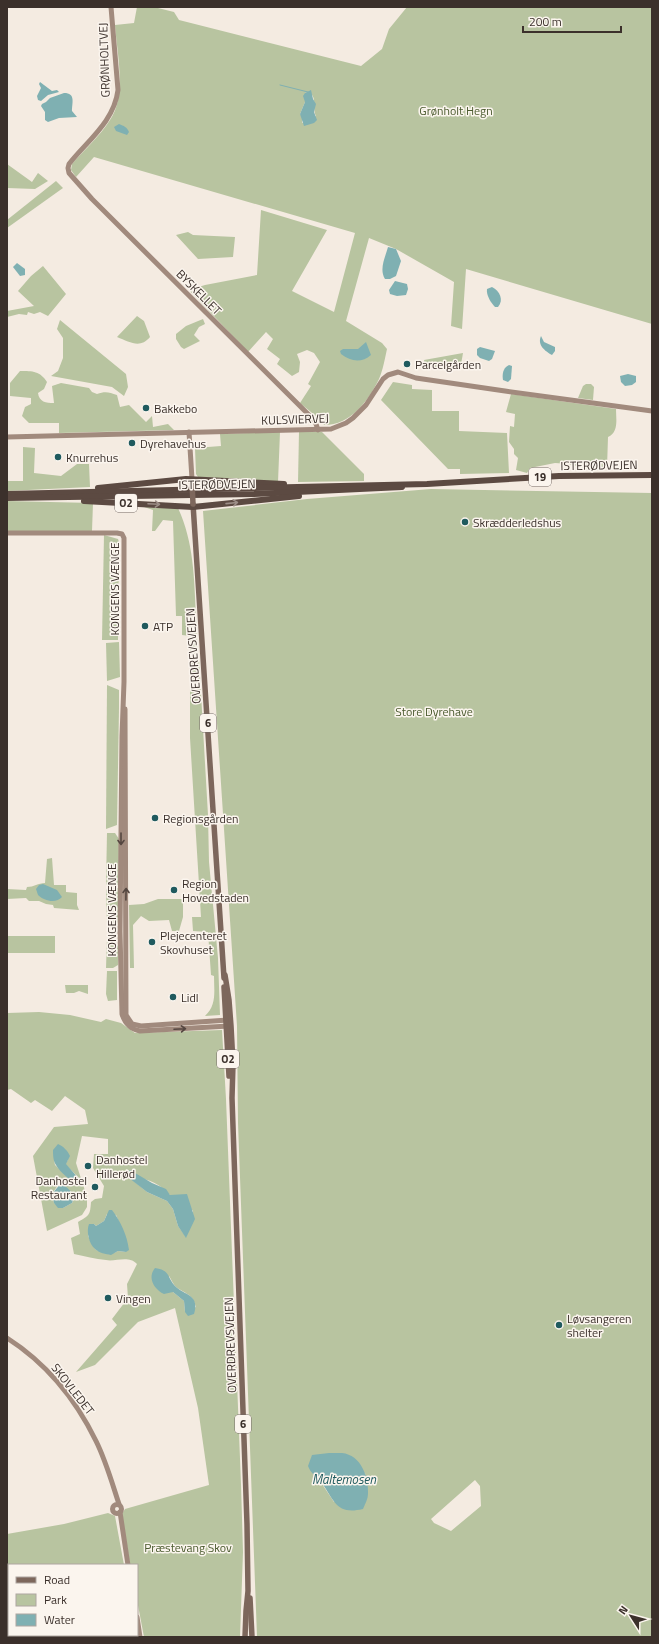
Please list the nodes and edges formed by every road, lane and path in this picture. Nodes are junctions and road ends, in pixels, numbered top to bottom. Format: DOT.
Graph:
graph roads {
  1 [pos="111,7"];
  2 [pos="68,168"];
  3 [pos="652,411"];
  4 [pos="318,430"];
  5 [pos="189,432"];
  6 [pos="7,437"];
  7 [pos="652,475"];
  8 [pos="192,481"];
  9 [pos="427,484"];
  10 [pos="300,487"];
  11 [pos="319,492"];
  12 [pos="7,494"];
  13 [pos="61,495"];
  14 [pos="7,498"];
  15 [pos="193,505"];
  16 [pos="7,533"];
  17 [pos="228,1023"];
  18 [pos="232,1098"];
  19 [pos="7,1338"];
  20 [pos="128,1564"];
  21 [pos="248,1591"];
  22 [pos="138,1624"];
  23 [pos="140,1637"];
  24 [pos="245,1637"];
  25 [pos="252,1637"];
  1 -- 2 [label="street, GRØNHOLTVEJ"];
  2 -- 4 [label="street, BYSKELLET"];
  3 -- 4 [label="street, KULSVIERVEJ"];
  4 -- 5 [label="street, KULSVIERVEJ"];
  5 -- 6 [label="street, KULSVIERVEJ"];
  5 -- 8 [label="street, OVERDREVSVEJEN"];
  7 -- 9 [label="highway, ISTERØDVEJEN / 19"];
  8 -- 10 [label="highway"];
  8 -- 13 [label="highway"];
  8 -- 15 [label="main road, OVERDREVSVEJEN / 6, bridge"];
  9 -- 10 [label="highway, ISTERØDVEJEN / 19"];
  9 -- 11 [label="highway, ISTERØDVEJEN / 19"];
  10 -- 13 [label="highway, ISTERØDVEJEN / 19"];
  11 -- 13 [label="highway, ISTERØDVEJEN / 19"];
  15 -- 11 [label="highway, one-way"];
  12 -- 13 [label="highway, ISTERØDVEJEN"];
  13 -- 14 [label="highway, ISTERØDVEJEN / 19"];
  13 -- 15 [label="highway, O2, one-way"];
  15 -- 17 [label="main road, OVERDREVSVEJEN / 6"];
  16 -- 17 [label="street, KONGENS VÆNGE"];
  17 -- 18 [label="main road, OVERDREVSVEJEN / O2"];
  18 -- 21 [label="main road, OVERDREVSVEJEN / 6"];
  19 -- 20 [label="street, SKOVLEDET"];
  21 -- 24 [label="main road, OVERDREVSVEJEN"];
  21 -- 25 [label="main road, OVERDREVSVEJEN / 6"];
  22 -- 23 [label="street"];
}
